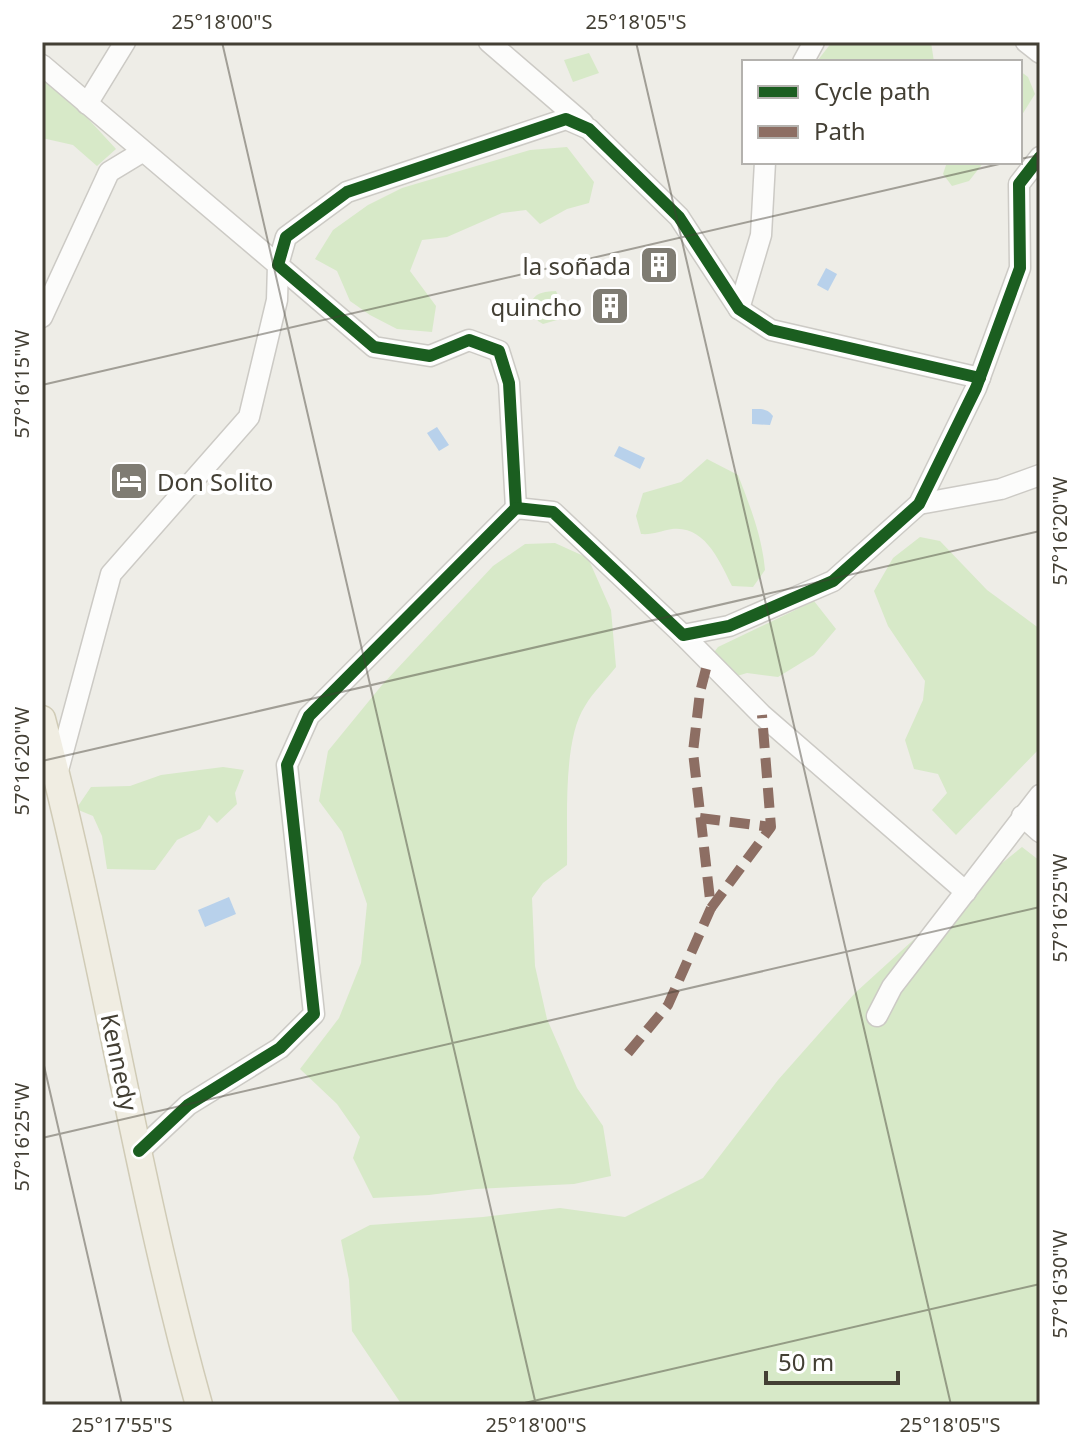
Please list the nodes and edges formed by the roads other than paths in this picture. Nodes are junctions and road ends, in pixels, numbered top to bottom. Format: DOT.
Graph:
graph roads {
  1 [pos="125,42"];
  2 [pos="489,42"];
  3 [pos="814,42"];
  4 [pos="1026,42"];
  5 [pos="1040,53"];
  6 [pos="804,60"];
  7 [pos="42,65"];
  8 [pos="87,104"];
  9 [pos="589,129"];
  10 [pos="142,152"];
  11 [pos="1040,157"];
  12 [pos="765,164"];
  13 [pos="278,265"];
  14 [pos="739,309"];
  15 [pos="42,317"];
  16 [pos="980,378"];
  17 [pos="1040,475"];
  18 [pos="919,504"];
  19 [pos="516,508"];
  20 [pos="683,635"];
  21 [pos="42,719"];
  22 [pos="57,775"];
  23 [pos="1040,795"];
  24 [pos="1022,816"];
  25 [pos="1040,832"];
  26 [pos="966,892"];
  27 [pos="877,1016"];
  28 [pos="139,1151"];
  29 [pos="199,1405"];
  1 -- 8 [label="street"];
  2 -- 9 [label="street"];
  3 -- 6 [label="street"];
  4 -- 5 [label="street"];
  7 -- 8 [label="street"];
  8 -- 10 [label="street"];
  9 -- 13 [label="street"];
  9 -- 14 [label="street"];
  10 -- 13 [label="street"];
  10 -- 15 [label="street"];
  11 -- 16 [label="street"];
  12 -- 14 [label="street"];
  13 -- 19 [label="street"];
  13 -- 22 [label="street"];
  14 -- 16 [label="street"];
  16 -- 18 [label="street"];
  17 -- 18 [label="street"];
  18 -- 20 [label="street"];
  19 -- 20 [label="street"];
  19 -- 28 [label="street"];
  20 -- 26 [label="street"];
  21 -- 22 [label="main road, Kennedy"];
  22 -- 28 [label="main road, Kennedy"];
  23 -- 24 [label="street"];
  24 -- 25 [label="street"];
  24 -- 26 [label="street"];
  26 -- 27 [label="street"];
  28 -- 29 [label="main road, Kennedy"];
}
